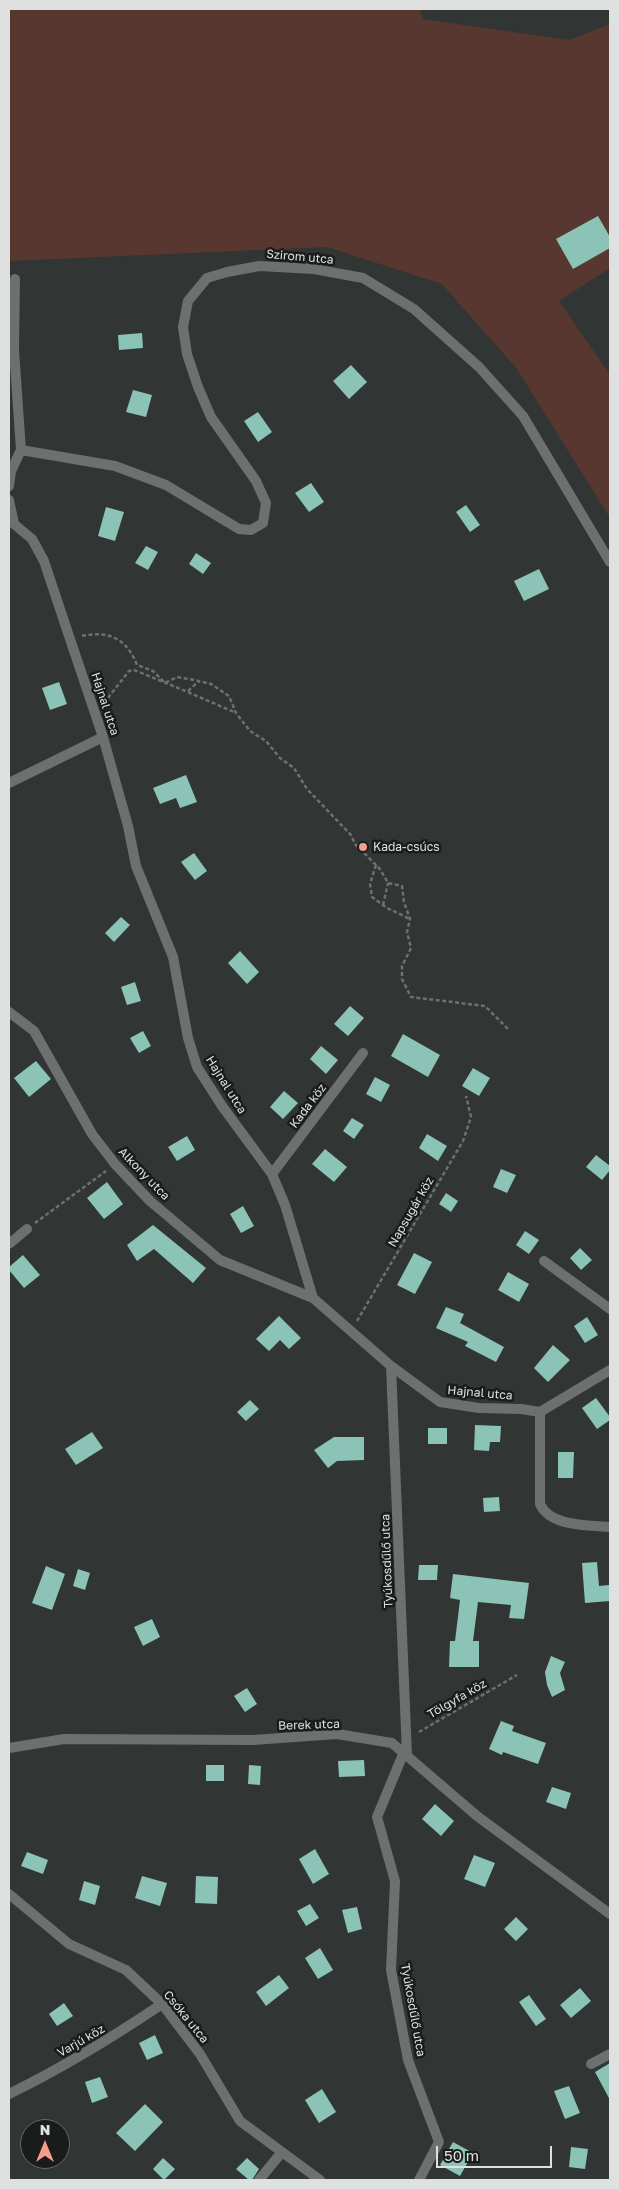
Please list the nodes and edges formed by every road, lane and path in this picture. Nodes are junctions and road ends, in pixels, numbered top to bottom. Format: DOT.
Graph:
graph roads {
  1 [pos="16,279"];
  2 [pos="21,450"];
  3 [pos="9,486"];
  4 [pos="9,500"];
  5 [pos="11,525"];
  6 [pos="610,562"];
  7 [pos="70,640"];
  8 [pos="199,681"];
  9 [pos="165,682"];
  10 [pos="188,691"];
  11 [pos="236,713"];
  12 [pos="96,714"];
  13 [pos="103,737"];
  14 [pos="9,782"];
  15 [pos="376,864"];
  16 [pos="388,883"];
  17 [pos="384,905"];
  18 [pos="410,920"];
  19 [pos="9,1012"];
  20 [pos="508,1029"];
  21 [pos="363,1053"];
  22 [pos="466,1096"];
  23 [pos="115,1164"];
  24 [pos="272,1174"];
  25 [pos="27,1229"];
  26 [pos="9,1244"];
  27 [pos="544,1261"];
  28 [pos="313,1298"];
  29 [pos="610,1309"];
  30 [pos="351,1331"];
  31 [pos="391,1366"];
  32 [pos="610,1370"];
  33 [pos="540,1412"];
  34 [pos="610,1527"];
  35 [pos="517,1675"];
  36 [pos="407,1739"];
  37 [pos="9,1748"];
  38 [pos="406,1754"];
  39 [pos="9,1894"];
  40 [pos="610,1913"];
  41 [pos="162,2004"];
  42 [pos="610,2054"];
  43 [pos="591,2064"];
  44 [pos="9,2094"];
  45 [pos="282,2152"];
  46 [pos="259,2180"];
  47 [pos="320,2180"];
  48 [pos="419,2180"];
  1 -- 2 [label="street"];
  2 -- 3 [label="street"];
  2 -- 6 [label="street, Szirom utca"];
  4 -- 5 [label="street"];
  5 -- 7 [label="street, Hajnal utca"];
  7 -- 9 [label="path"];
  7 -- 12 [label="street, Hajnal utca"];
  8 -- 9 [label="path"];
  8 -- 10 [label="path"];
  8 -- 11 [label="path"];
  9 -- 10 [label="path"];
  9 -- 12 [label="path"];
  10 -- 11 [label="path"];
  11 -- 15 [label="path"];
  12 -- 13 [label="street, Hajnal utca"];
  13 -- 14 [label="street"];
  13 -- 24 [label="street, Hajnal utca"];
  15 -- 16 [label="path"];
  15 -- 17 [label="path"];
  16 -- 17 [label="path"];
  16 -- 18 [label="path"];
  17 -- 18 [label="path"];
  18 -- 20 [label="path"];
  19 -- 23 [label="street, Alkony utca"];
  21 -- 24 [label="street, Kada köz"];
  22 -- 30 [label="path, Napsugár köz"];
  23 -- 25 [label="path"];
  23 -- 28 [label="street, Alkony utca"];
  24 -- 28 [label="street, Hajnal utca"];
  25 -- 26 [label="street"];
  27 -- 29 [label="street"];
  28 -- 30 [label="street, Hajnal utca"];
  30 -- 31 [label="street, Hajnal utca"];
  31 -- 33 [label="street, Hajnal utca"];
  31 -- 36 [label="street, Tyúkosdűlő utca"];
  32 -- 33 [label="street"];
  33 -- 34 [label="street"];
  35 -- 36 [label="path, Tölgyfa köz"];
  36 -- 38 [label="street, Tyúkosdűlő utca"];
  37 -- 38 [label="street, Berek utca"];
  38 -- 40 [label="street, Berek utca"];
  38 -- 48 [label="street, Tyúkosdűlő utca"];
  39 -- 41 [label="street, Csóka utca"];
  41 -- 44 [label="street, Varjú köz"];
  41 -- 45 [label="street, Csóka utca"];
  42 -- 43 [label="street"];
  45 -- 46 [label="street"];
  45 -- 47 [label="street, Csóka utca"];
}
